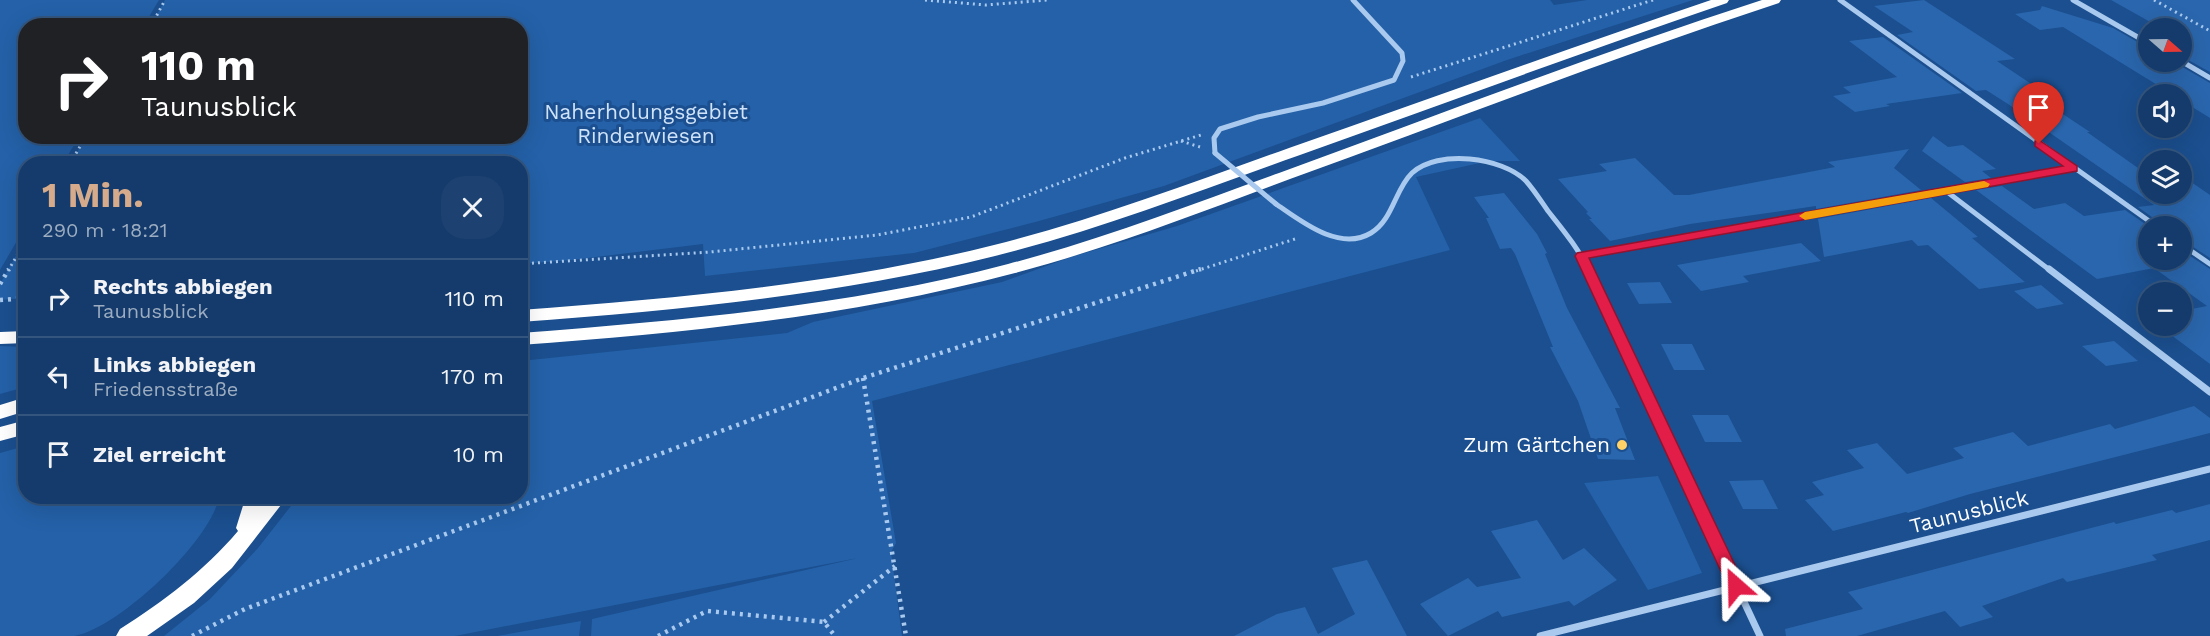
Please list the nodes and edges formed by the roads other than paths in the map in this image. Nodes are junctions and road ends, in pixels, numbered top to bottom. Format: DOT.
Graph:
graph roads {
  1 [pos="1353,0"];
  2 [pos="1723,0"];
  3 [pos="1775,0"];
  4 [pos="1840,0"];
  5 [pos="2073,0"];
  6 [pos="2138,37"];
  7 [pos="2192,68"];
  8 [pos="2210,78"];
  9 [pos="2073,168"];
  10 [pos="1946,191"];
  11 [pos="2142,216"];
  12 [pos="2192,252"];
  13 [pos="1582,256"];
  14 [pos="2210,264"];
  15 [pos="528,315"];
  16 [pos="566,336"];
  17 [pos="18,337"];
  18 [pos="0,338"];
  19 [pos="528,338"];
  20 [pos="528,344"];
  21 [pos="2210,392"];
  22 [pos="18,406"];
  23 [pos="0,412"];
  24 [pos="18,429"];
  25 [pos="0,434"];
  26 [pos="2210,470"];
  27 [pos="254,504"];
  28 [pos="272,504"];
  29 [pos="240,543"];
  30 [pos="1736,586"];
  31 [pos="128,636"];
  32 [pos="1540,636"];
  33 [pos="1760,636"];
  1 -- 13 [label="street, bridge"];
  2 -- 15 [label="highway"];
  3 -- 16 [label="highway"];
  4 -- 9 [label="street"];
  5 -- 6 [label="street"];
  7 -- 8 [label="street"];
  9 -- 10 [label="street"];
  9 -- 11 [label="street"];
  10 -- 13 [label="street"];
  10 -- 21 [label="street"];
  12 -- 14 [label="street"];
  13 -- 30 [label="street"];
  16 -- 19 [label="highway"];
  16 -- 20 [label="highway"];
  17 -- 18 [label="highway"];
  22 -- 23 [label="highway"];
  24 -- 25 [label="highway"];
  26 -- 30 [label="street, Taunusblick"];
  27 -- 29 [label="highway"];
  28 -- 29 [label="highway"];
  29 -- 31 [label="highway"];
  30 -- 32 [label="street, Taunusblick"];
  30 -- 33 [label="street"];
}
